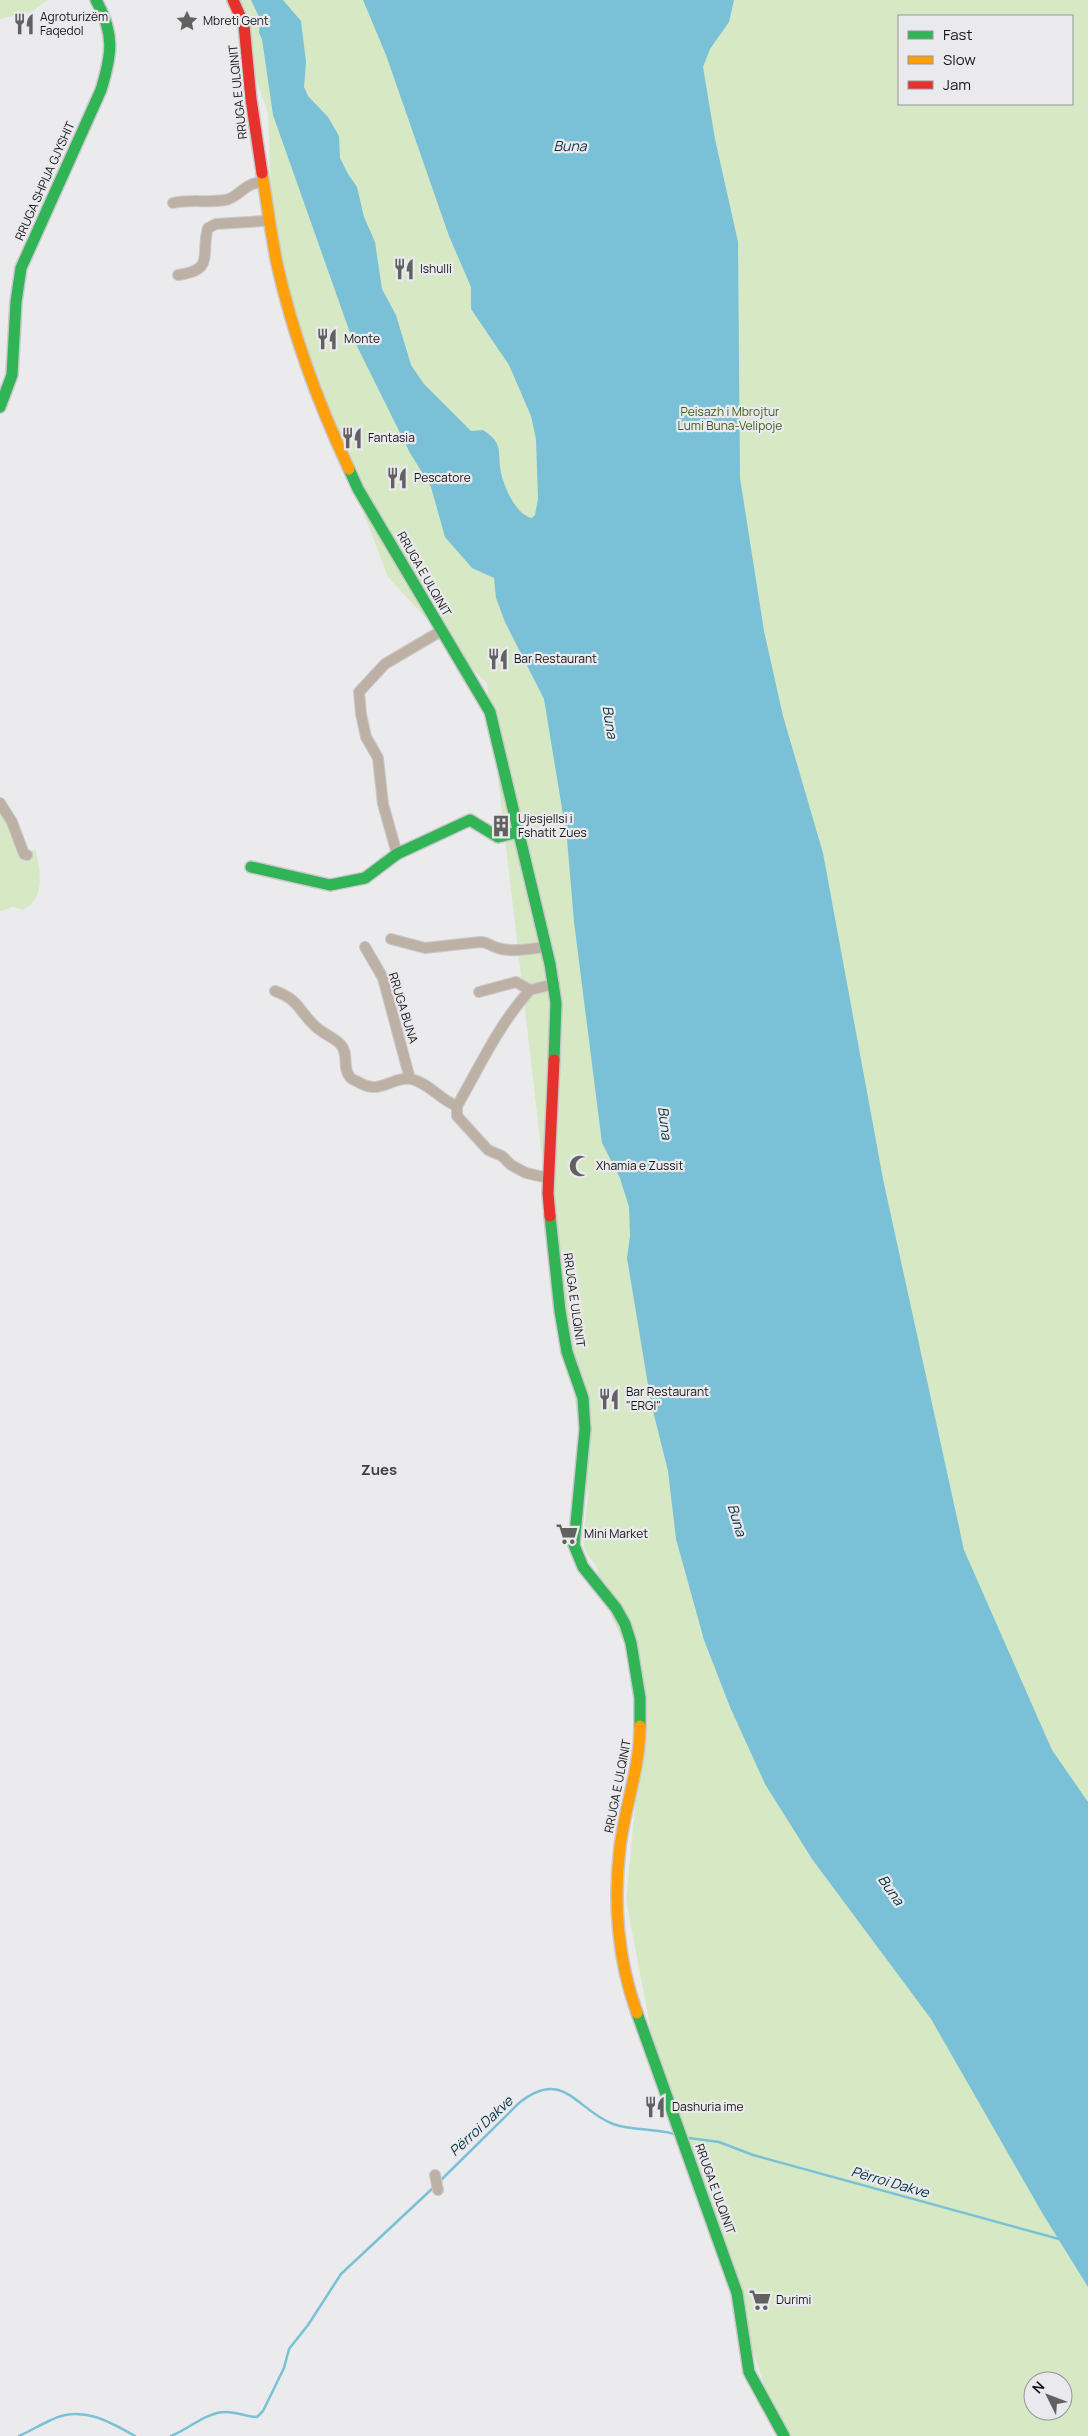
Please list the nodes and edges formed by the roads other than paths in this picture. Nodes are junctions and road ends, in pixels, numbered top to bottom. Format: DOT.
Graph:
graph roads {
  1 [pos="96,0"];
  2 [pos="233,0"];
  3 [pos="263,182"];
  4 [pos="173,203"];
  5 [pos="269,217"];
  6 [pos="178,274"];
  7 [pos="0,406"];
  8 [pos="441,631"];
  9 [pos="0,803"];
  10 [pos="518,832"];
  11 [pos="27,854"];
  12 [pos="397,854"];
  13 [pos="251,867"];
  14 [pos="391,939"];
  15 [pos="365,947"];
  16 [pos="546,947"];
  17 [pos="554,984"];
  18 [pos="274,990"];
  19 [pos="530,990"];
  20 [pos="479,992"];
  21 [pos="410,1079"];
  22 [pos="457,1106"];
  23 [pos="548,1178"];
  24 [pos="435,2176"];
  25 [pos="438,2190"];
  26 [pos="784,2436"];
  1 -- 7 [label="main road, RRUGA SHPIJA GJYSHIT"];
  2 -- 3 [label="main road, RRUGA E ULQINIT"];
  3 -- 4 [label="street"];
  3 -- 5 [label="main road, RRUGA E ULQINIT"];
  5 -- 6 [label="street"];
  5 -- 8 [label="main road, RRUGA E ULQINIT"];
  8 -- 10 [label="main road, RRUGA E ULQINIT"];
  8 -- 12 [label="street"];
  9 -- 11 [label="street"];
  10 -- 12 [label="main road"];
  10 -- 16 [label="main road, RRUGA E ULQINIT"];
  12 -- 13 [label="main road"];
  14 -- 16 [label="street"];
  15 -- 21 [label="street, RRUGA BUNA"];
  16 -- 17 [label="main road, RRUGA E ULQINIT"];
  17 -- 19 [label="street"];
  17 -- 23 [label="main road, RRUGA E ULQINIT"];
  18 -- 21 [label="street"];
  19 -- 20 [label="street"];
  19 -- 22 [label="street"];
  21 -- 22 [label="street"];
  22 -- 23 [label="street"];
  23 -- 26 [label="main road, RRUGA E ULQINIT"];
  24 -- 25 [label="street"];
}
